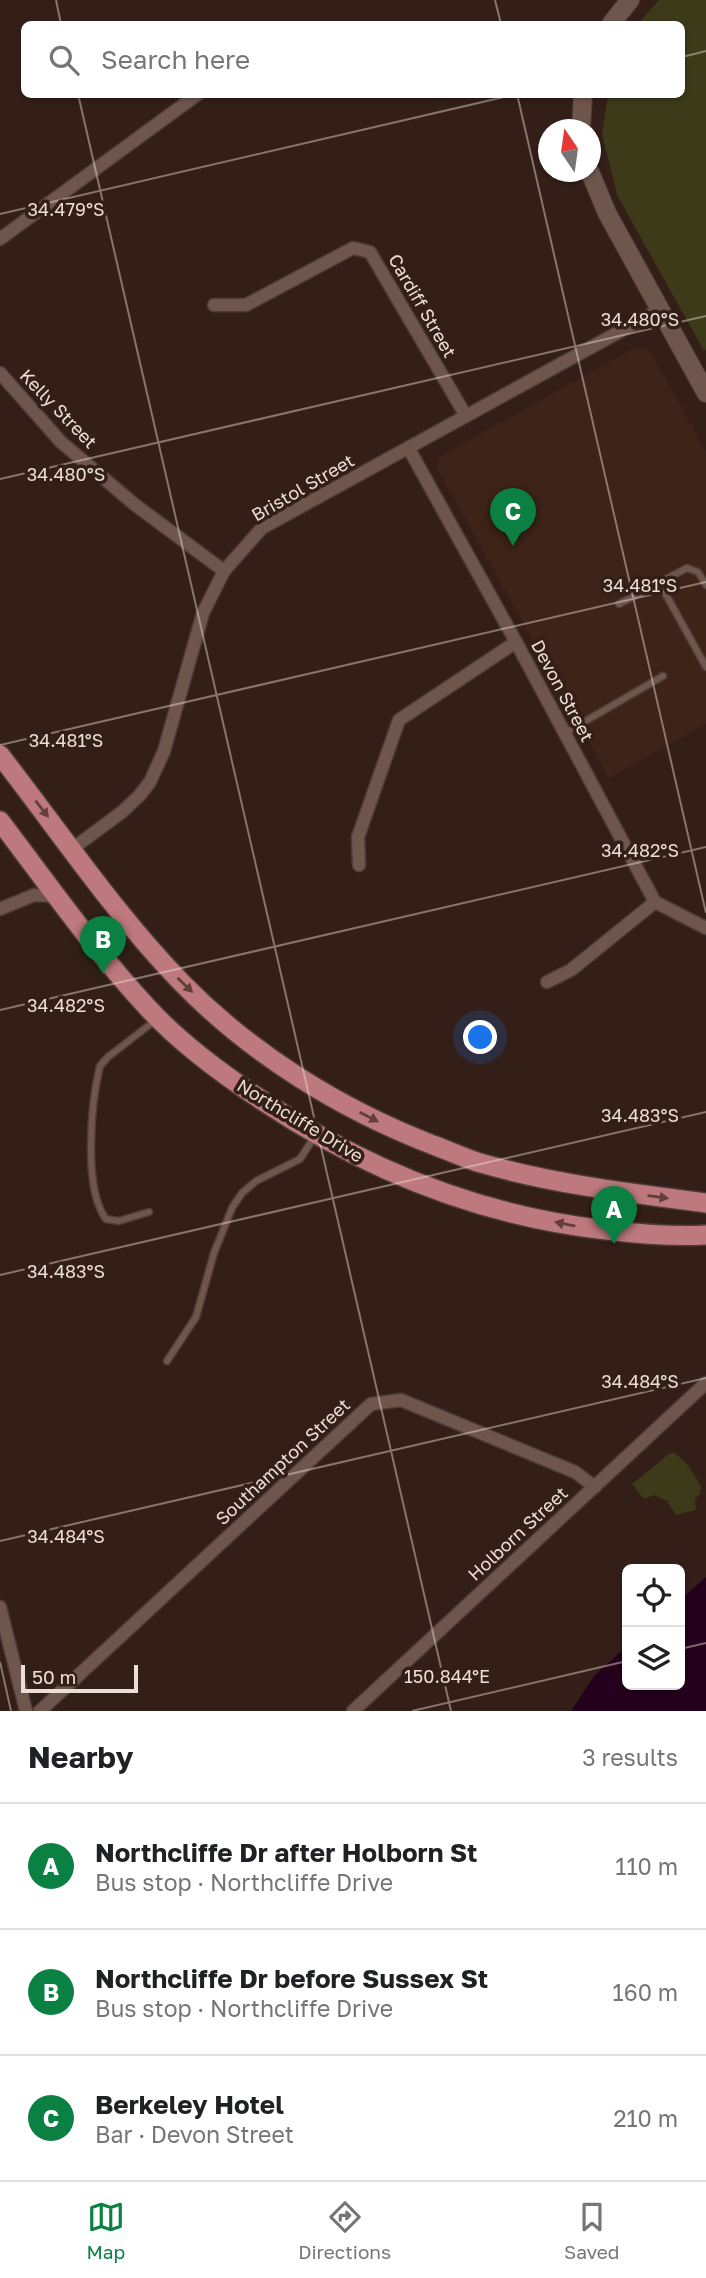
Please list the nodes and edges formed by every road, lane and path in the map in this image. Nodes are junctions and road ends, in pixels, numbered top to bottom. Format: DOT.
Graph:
graph roads {
  1 [pos="631,0"];
  2 [pos="614,21"];
  3 [pos="193,98"];
  4 [pos="583,98"];
  5 [pos="582,119"];
  6 [pos="594,182"];
  7 [pos="0,239"];
  8 [pos="214,305"];
  9 [pos="659,310"];
  10 [pos="0,373"];
  11 [pos="705,389"];
  12 [pos="467,416"];
  13 [pos="409,449"];
  14 [pos="224,571"];
  15 [pos="659,582"];
  16 [pos="706,585"];
  17 [pos="620,604"];
  18 [pos="516,642"];
  19 [pos="706,667"];
  20 [pos="663,676"];
  21 [pos="565,733"];
  22 [pos="0,755"];
  23 [pos="0,821"];
  24 [pos="72,849"];
  25 [pos="359,865"];
  26 [pos="58,896"];
  27 [pos="655,902"];
  28 [pos="4,907"];
  29 [pos="706,928"];
  30 [pos="547,982"];
  31 [pos="158,1018"];
  32 [pos="316,1135"];
  33 [pos="706,1203"];
  34 [pos="149,1212"];
  35 [pos="706,1235"];
  36 [pos="167,1362"];
  37 [pos="706,1383"];
  38 [pos="595,1487"];
  39 [pos="0,1607"];
  40 [pos="26,1711"];
  41 [pos="40,1711"];
  42 [pos="353,1711"];
  1 -- 2 [label="street"];
  3 -- 7 [label="street"];
  4 -- 5 [label="street"];
  6 -- 9 [label="street"];
  8 -- 12 [label="street, Cardiff Street"];
  9 -- 11 [label="street"];
  9 -- 12 [label="street, Bristol Street"];
  10 -- 14 [label="street, Kelly Street"];
  12 -- 13 [label="street, Bristol Street"];
  13 -- 14 [label="street, Bristol Street"];
  13 -- 18 [label="street, Devon Street"];
  14 -- 24 [label="street, Bristol Street"];
  15 -- 16 [label="lane"];
  15 -- 17 [label="lane"];
  15 -- 19 [label="lane"];
  18 -- 21 [label="street, Devon Street"];
  18 -- 25 [label="street"];
  20 -- 21 [label="lane"];
  21 -- 27 [label="street, Devon Street"];
  22 -- 24 [label="main road, Northcliffe Drive, one-way"];
  23 -- 26 [label="main road, Northcliffe Drive"];
  24 -- 33 [label="main road, Northcliffe Drive, one-way"];
  26 -- 28 [label="street"];
  26 -- 31 [label="main road, Northcliffe Drive"];
  27 -- 29 [label="street"];
  27 -- 30 [label="street"];
  31 -- 32 [label="main road, Northcliffe Drive"];
  31 -- 34 [label="lane"];
  35 -- 32 [label="main road, Northcliffe Drive, one-way"];
  32 -- 36 [label="lane"];
  37 -- 38 [label="street, Holborn Street"];
  38 -- 41 [label="street, Southampton Street"];
  38 -- 42 [label="street, Holborn Street"];
  39 -- 40 [label="street"];
}
